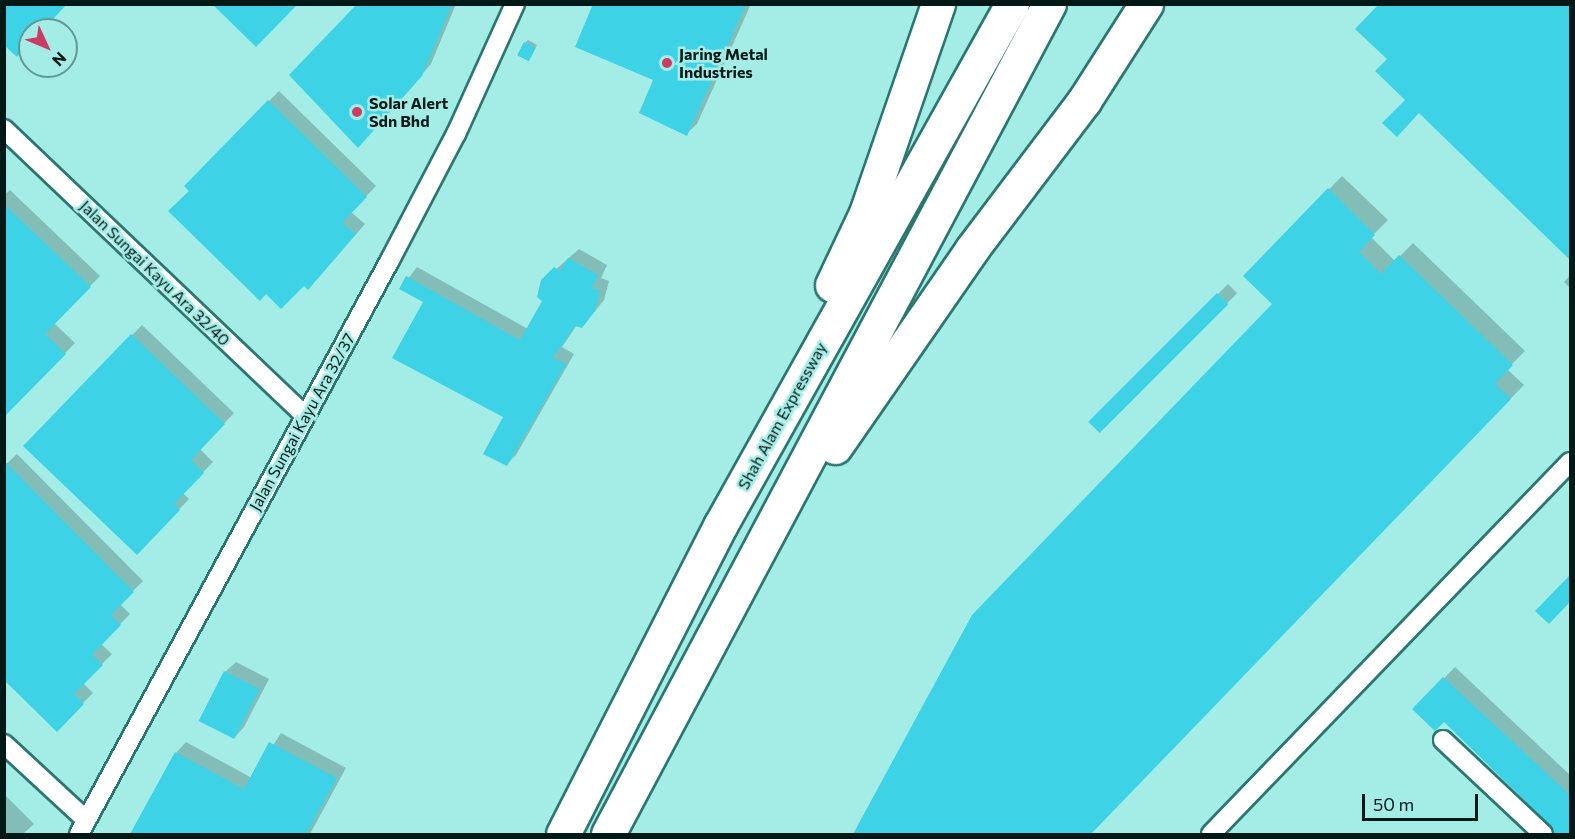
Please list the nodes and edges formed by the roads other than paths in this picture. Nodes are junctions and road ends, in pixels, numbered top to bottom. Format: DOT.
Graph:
graph roads {
  1 [pos="515,4"];
  2 [pos="938,4"];
  3 [pos="1012,4"];
  4 [pos="1049,4"];
  5 [pos="1146,4"];
  6 [pos="4,129"];
  7 [pos="305,416"];
  8 [pos="1570,462"];
  9 [pos="720,526"];
  10 [pos="740,588"];
  11 [pos="1443,740"];
  12 [pos="4,744"];
  13 [pos="82,827"];
  14 [pos="563,834"];
  15 [pos="608,834"];
  16 [pos="1211,834"];
  17 [pos="1544,834"];
  1 -- 7 [label="street, Jalan Sungai Kayu Ara 32/37"];
  2 -- 9 [label="highway"];
  3 -- 9 [label="highway, Shah Alam Expressway"];
  4 -- 10 [label="highway"];
  5 -- 10 [label="highway"];
  6 -- 7 [label="street, Jalan Sungai Kayu Ara 32/40"];
  7 -- 13 [label="street, Jalan Sungai Kayu Ara 32/37"];
  8 -- 16 [label="street"];
  9 -- 14 [label="highway, Shah Alam Expressway"];
  10 -- 15 [label="highway"];
  11 -- 17 [label="street"];
  12 -- 13 [label="street"];
}
